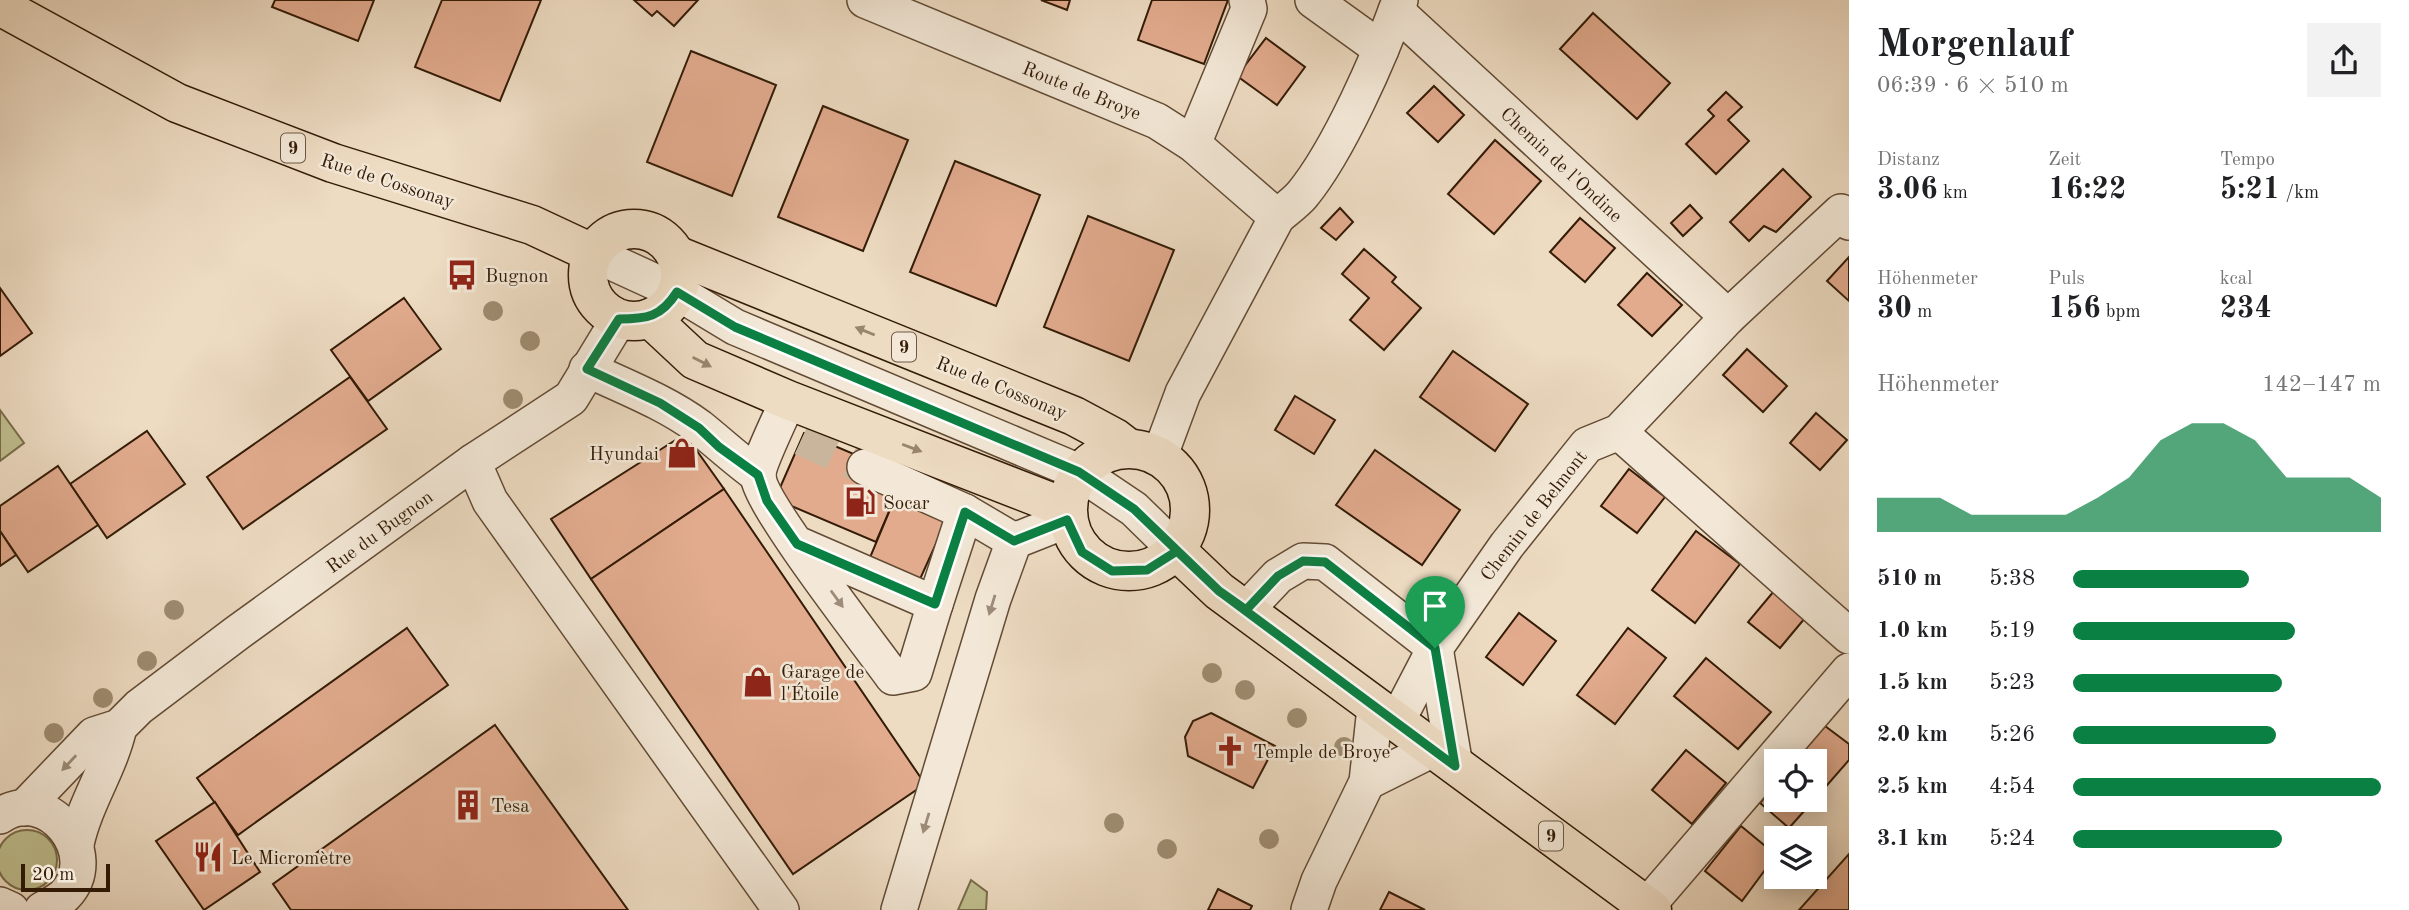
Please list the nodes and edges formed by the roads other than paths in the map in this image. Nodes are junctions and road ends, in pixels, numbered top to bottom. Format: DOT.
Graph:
graph roads {
  1 [pos="865,0"];
  2 [pos="1247,0"];
  3 [pos="1313,0"];
  4 [pos="0,6"];
  5 [pos="1398,6"];
  6 [pos="1381,49"];
  7 [pos="1194,144"];
  8 [pos="1277,217"];
  9 [pos="1849,222"];
  10 [pos="592,253"];
  11 [pos="676,255"];
  12 [pos="677,292"];
  13 [pos="1728,317"];
  14 [pos="635,319"];
  15 [pos="587,369"];
  16 [pos="789,422"];
  17 [pos="1619,432"];
  18 [pos="1144,452"];
  19 [pos="473,462"];
  20 [pos="865,467"];
  21 [pos="1079,472"];
  22 [pos="758,475"];
  23 [pos="965,512"];
  24 [pos="1067,514"];
  25 [pos="1014,541"];
  26 [pos="797,544"];
  27 [pos="1177,551"];
  28 [pos="935,604"];
  29 [pos="1246,610"];
  30 [pos="1849,636"];
  31 [pos="1435,648"];
  32 [pos="1849,671"];
  33 [pos="1386,715"];
  34 [pos="119,727"];
  35 [pos="1444,757"];
  36 [pos="1367,782"];
  37 [pos="12,812"];
  38 [pos="76,844"];
  39 [pos="0,905"];
  40 [pos="59,905"];
  41 [pos="1649,908"];
  42 [pos="11,910"];
  43 [pos="781,910"];
  44 [pos="900,910"];
  45 [pos="1309,910"];
  1 -- 7 [label="street, Route de Broye"];
  2 -- 7 [label="street"];
  3 -- 6 [label="street"];
  4 -- 10 [label="main road, Rue de Cossonay / 9"];
  5 -- 6 [label="street"];
  5 -- 13 [label="street, Chemin de l'Ondine"];
  6 -- 8 [label="street"];
  7 -- 8 [label="street, Route de Broye"];
  8 -- 18 [label="street"];
  9 -- 13 [label="street, Chemin de Belmont"];
  10 -- 11 [label="main road, Rue de Cossonay / 9"];
  10 -- 12 [label="street"];
  10 -- 14 [label="main road"];
  11 -- 12 [label="main road"];
  18 -- 11 [label="main road, Rue de Cossonay / 9, one-way"];
  12 -- 14 [label="main road"];
  12 -- 21 [label="street"];
  13 -- 17 [label="street, Chemin de Belmont"];
  14 -- 15 [label="street, Rue du Bugnon"];
  14 -- 16 [label="main road, one-way"];
  15 -- 19 [label="street, Rue du Bugnon"];
  15 -- 22 [label="street"];
  16 -- 22 [label="street"];
  16 -- 24 [label="main road, one-way"];
  17 -- 30 [label="street"];
  17 -- 31 [label="street, Chemin de Belmont"];
  18 -- 21 [label="main road"];
  18 -- 27 [label="main road, 9"];
  19 -- 34 [label="street, Rue du Bugnon"];
  19 -- 43 [label="street"];
  20 -- 23 [label="street"];
  21 -- 24 [label="main road"];
  21 -- 27 [label="street"];
  22 -- 26 [label="street"];
  23 -- 25 [label="street"];
  23 -- 28 [label="street"];
  24 -- 25 [label="street"];
  24 -- 27 [label="main road"];
  25 -- 44 [label="street, one-way"];
  26 -- 28 [label="street"];
  26 -- 28 [label="street, one-way"];
  27 -- 29 [label="main road, 9"];
  29 -- 31 [label="street"];
  29 -- 33 [label="main road, 9"];
  31 -- 33 [label="street, Chemin de Belmont"];
  31 -- 35 [label="street"];
  32 -- 41 [label="street"];
  33 -- 35 [label="main road, 9"];
  33 -- 36 [label="street"];
  34 -- 37 [label="street, Rue du Bugnon, one-way"];
  34 -- 38 [label="street"];
  35 -- 36 [label="street"];
  35 -- 41 [label="main road, 9"];
  36 -- 45 [label="street"];
  37 -- 38 [label="street, Rue du Bugnon"];
  38 -- 40 [label="street"];
  39 -- 42 [label="street"];
}
